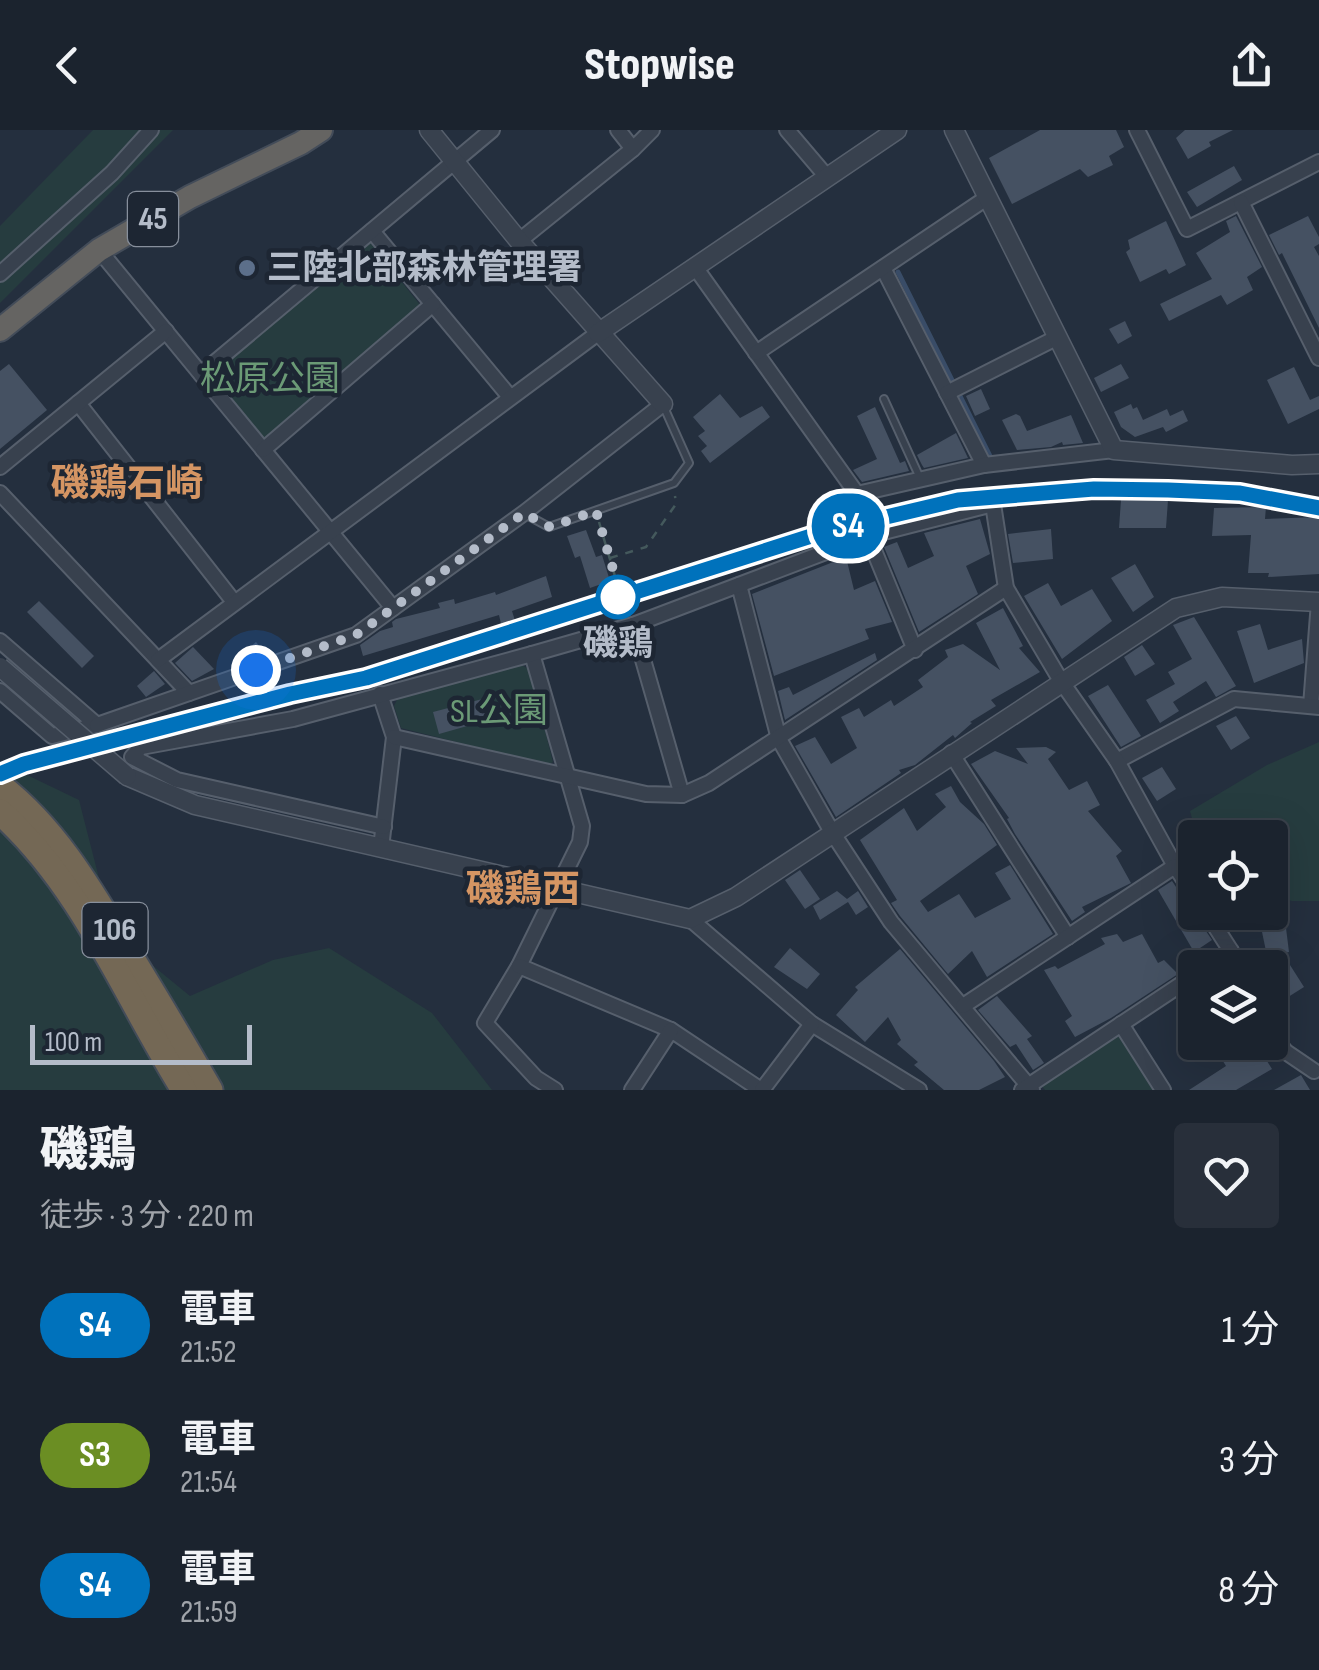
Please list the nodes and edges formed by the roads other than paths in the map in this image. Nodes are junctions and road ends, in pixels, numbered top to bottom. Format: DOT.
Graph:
graph roads {
  1 [pos="151,130"];
  2 [pos="321,130"];
  3 [pos="429,130"];
  4 [pos="492,130"];
  5 [pos="618,130"];
  6 [pos="652,130"];
  7 [pos="788,130"];
  8 [pos="897,130"];
  9 [pos="954,130"];
  10 [pos="1137,130"];
  11 [pos="634,149"];
  12 [pos="454,162"];
  13 [pos="1319,162"];
  14 [pos="827,177"];
  15 [pos="988,197"];
  16 [pos="1240,202"];
  17 [pos="372,231"];
  18 [pos="519,241"];
  19 [pos="99,250"];
  20 [pos="695,267"];
  21 [pos="883,268"];
  22 [pos="0,274"];
  23 [pos="433,304"];
  24 [pos="0,330"];
  25 [pos="166,331"];
  26 [pos="598,333"];
  27 [pos="1058,336"];
  28 [pos="756,353"];
  29 [pos="1319,358"];
  30 [pos="201,374"];
  31 [pos="947,393"];
  32 [pos="510,397"];
  33 [pos="884,399"];
  34 [pos="78,403"];
  35 [pos="663,404"];
  36 [pos="264,450"];
  37 [pos="1114,450"];
  38 [pos="1319,464"];
  39 [pos="984,465"];
  40 [pos="0,467"];
  41 [pos="920,480"];
  42 [pos="0,493"];
  43 [pos="858,494"];
  44 [pos="524,513"];
  45 [pos="330,532"];
  46 [pos="868,536"];
  47 [pos="739,585"];
  48 [pos="1006,588"];
  49 [pos="234,602"];
  50 [pos="1319,602"];
  51 [pos="393,608"];
  52 [pos="633,625"];
  53 [pos="0,641"];
  54 [pos="915,650"];
  55 [pos="532,654"];
  56 [pos="158,660"];
  57 [pos="0,667"];
  58 [pos="1061,681"];
  59 [pos="0,692"];
  60 [pos="189,693"];
  61 [pos="380,694"];
  62 [pos="1315,707"];
  63 [pos="97,725"];
  64 [pos="394,737"];
  65 [pos="779,739"];
  66 [pos="951,753"];
  67 [pos="1117,761"];
  68 [pos="568,775"];
  69 [pos="0,786"];
  70 [pos="682,794"];
  71 [pos="0,812"];
  72 [pos="384,827"];
  73 [pos="832,832"];
  74 [pos="381,848"];
  75 [pos="1175,866"];
  76 [pos="1178,870"];
  77 [pos="556,890"];
  78 [pos="690,919"];
  79 [pos="1068,937"];
  80 [pos="518,966"];
  81 [pos="1178,986"];
  82 [pos="963,1006"];
  83 [pos="812,1024"];
  84 [pos="1121,1024"];
  85 [pos="672,1030"];
  86 [pos="1288,1053"];
  87 [pos="1314,1072"];
  88 [pos="1027,1088"];
  89 [pos="184,1090"];
  90 [pos="210,1090"];
  91 [pos="555,1090"];
  92 [pos="632,1090"];
  93 [pos="761,1090"];
  94 [pos="918,1090"];
  95 [pos="1163,1090"];
  1 -- 22 [label="street"];
  2 -- 19 [label="highway, 45"];
  3 -- 12 [label="street"];
  4 -- 12 [label="street"];
  5 -- 11 [label="street"];
  6 -- 11 [label="street"];
  7 -- 14 [label="street"];
  8 -- 14 [label="street"];
  9 -- 15 [label="street"];
  10 -- 16 [label="street"];
  11 -- 18 [label="street"];
  12 -- 17 [label="street"];
  12 -- 18 [label="street"];
  13 -- 16 [label="street"];
  14 -- 20 [label="street"];
  15 -- 21 [label="street"];
  15 -- 27 [label="street"];
  16 -- 29 [label="street"];
  17 -- 23 [label="street"];
  17 -- 30 [label="street"];
  18 -- 26 [label="street"];
  19 -- 24 [label="highway, 45"];
  19 -- 25 [label="street"];
  20 -- 26 [label="street"];
  20 -- 28 [label="street"];
  21 -- 28 [label="street"];
  21 -- 31 [label="street"];
  23 -- 32 [label="street"];
  23 -- 36 [label="street"];
  25 -- 30 [label="street"];
  25 -- 34 [label="street"];
  26 -- 32 [label="street"];
  26 -- 35 [label="street"];
  27 -- 31 [label="street"];
  27 -- 37 [label="street"];
  28 -- 43 [label="street"];
  30 -- 36 [label="street"];
  31 -- 39 [label="street"];
  32 -- 45 [label="street"];
  33 -- 41 [label="lane"];
  34 -- 40 [label="street"];
  34 -- 49 [label="street"];
  35 -- 44 [label="street"];
  35 -- 44 [label="lane"];
  36 -- 45 [label="street"];
  37 -- 38 [label="street"];
  37 -- 39 [label="street"];
  39 -- 41 [label="street"];
  41 -- 43 [label="street"];
  42 -- 56 [label="street"];
  43 -- 46 [label="street"];
  44 -- 51 [label="street"];
  45 -- 49 [label="street"];
  45 -- 51 [label="street"];
  46 -- 47 [label="street"];
  46 -- 48 [label="street"];
  46 -- 54 [label="street"];
  47 -- 52 [label="street"];
  47 -- 65 [label="street"];
  48 -- 54 [label="street"];
  48 -- 58 [label="street"];
  49 -- 56 [label="street"];
  50 -- 58 [label="street"];
  50 -- 62 [label="street"];
  51 -- 60 [label="street"];
  52 -- 55 [label="street"];
  52 -- 70 [label="street"];
  53 -- 63 [label="street"];
  54 -- 65 [label="street"];
  55 -- 61 [label="street"];
  55 -- 68 [label="street"];
  56 -- 60 [label="street"];
  57 -- 74 [label="street, bridge"];
  58 -- 66 [label="street"];
  58 -- 67 [label="street"];
  59 -- 63 [label="street"];
  60 -- 63 [label="street"];
  61 -- 64 [label="street"];
  61 -- 72 [label="street"];
  62 -- 67 [label="street"];
  64 -- 68 [label="street"];
  64 -- 72 [label="street"];
  65 -- 70 [label="street"];
  65 -- 73 [label="street"];
  66 -- 73 [label="street"];
  66 -- 79 [label="street"];
  67 -- 75 [label="street"];
  68 -- 70 [label="street"];
  68 -- 77 [label="street"];
  69 -- 90 [label="highway, 106"];
  71 -- 89 [label="highway, 106"];
  72 -- 74 [label="street"];
  73 -- 78 [label="street"];
  73 -- 82 [label="street"];
  74 -- 77 [label="street"];
  75 -- 76 [label="street"];
  75 -- 79 [label="street"];
  77 -- 78 [label="street"];
  77 -- 80 [label="street"];
  78 -- 83 [label="street"];
  79 -- 82 [label="street"];
  80 -- 85 [label="street"];
  80 -- 91 [label="street"];
  81 -- 84 [label="street"];
  82 -- 88 [label="street"];
  83 -- 93 [label="street"];
  83 -- 94 [label="street"];
  84 -- 88 [label="street"];
  84 -- 95 [label="street"];
  85 -- 92 [label="street"];
  85 -- 93 [label="street"];
  86 -- 87 [label="street"];
}
